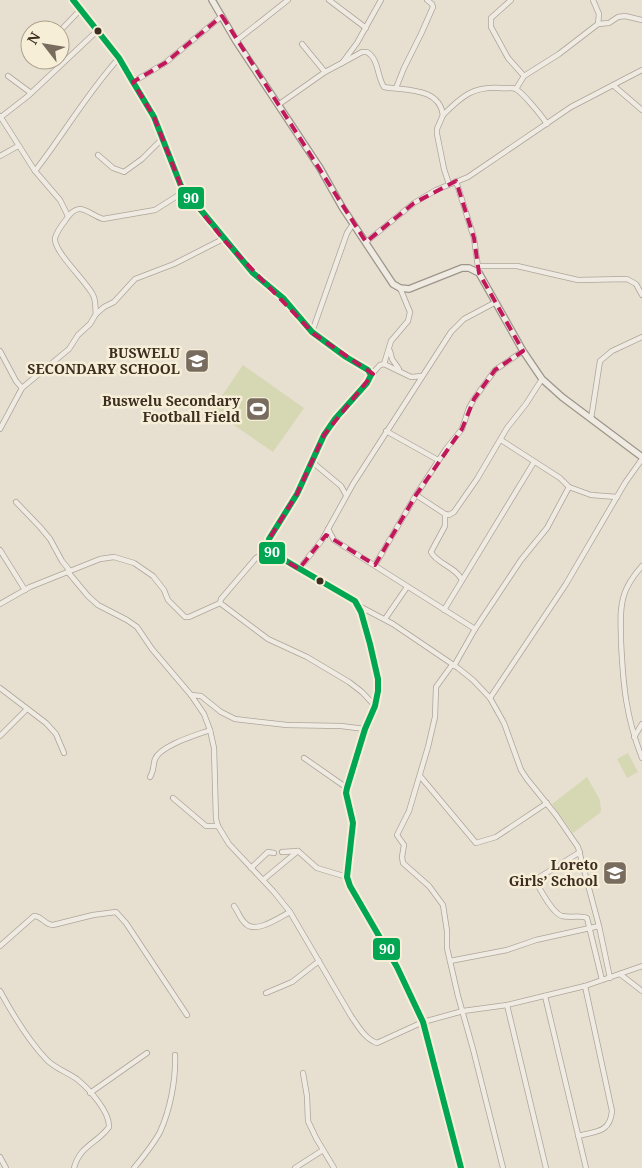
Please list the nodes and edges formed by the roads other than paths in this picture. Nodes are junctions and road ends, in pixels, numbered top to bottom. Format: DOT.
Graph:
graph roads {
  1 [pos="74,0"];
  2 [pos="212,0"];
  3 [pos="288,0"];
  4 [pos="329,0"];
  5 [pos="381,0"];
  6 [pos="427,0"];
  7 [pos="512,0"];
  8 [pos="593,0"];
  9 [pos="81,9"];
  10 [pos="222,16"];
  11 [pos="642,20"];
  12 [pos="70,21"];
  13 [pos="598,24"];
  14 [pos="366,28"];
  15 [pos="98,30"];
  16 [pos="236,41"];
  17 [pos="302,44"];
  18 [pos="119,58"];
  19 [pos="342,63"];
  20 [pos="642,70"];
  21 [pos="325,72"];
  22 [pos="8,76"];
  23 [pos="524,76"];
  24 [pos="133,82"];
  25 [pos="614,86"];
  26 [pos="396,88"];
  27 [pos="516,89"];
  28 [pos="31,92"];
  29 [pos="278,105"];
  30 [pos="642,110"];
  31 [pos="443,115"];
  32 [pos="0,117"];
  33 [pos="547,124"];
  34 [pos="162,139"];
  35 [pos="18,146"];
  36 [pos="98,155"];
  37 [pos="0,156"];
  38 [pos="35,171"];
  39 [pos="456,181"];
  40 [pos="449,184"];
  41 [pos="185,191"];
  42 [pos="68,216"];
  43 [pos="353,224"];
  44 [pos="223,239"];
  45 [pos="366,242"];
  46 [pos="478,266"];
  47 [pos="479,273"];
  48 [pos="400,288"];
  49 [pos="642,294"];
  50 [pos="496,302"];
  51 [pos="96,314"];
  52 [pos="312,332"];
  53 [pos="642,337"];
  54 [pos="0,351"];
  55 [pos="390,351"];
  56 [pos="523,351"];
  57 [pos="384,364"];
  58 [pos="400,370"];
  59 [pos="371,375"];
  60 [pos="411,376"];
  61 [pos="422,376"];
  62 [pos="542,379"];
  63 [pos="22,388"];
  64 [pos="414,388"];
  65 [pos="591,419"];
  66 [pos="0,429"];
  67 [pos="386,431"];
  68 [pos="501,440"];
  69 [pos="642,458"];
  70 [pos="438,460"];
  71 [pos="311,461"];
  72 [pos="534,462"];
  73 [pos="569,487"];
  74 [pos="346,495"];
  75 [pos="416,495"];
  76 [pos="617,497"];
  77 [pos="16,502"];
  78 [pos="446,514"];
  79 [pos="328,529"];
  80 [pos="322,540"];
  81 [pos="334,540"];
  82 [pos="0,550"];
  83 [pos="269,551"];
  84 [pos="375,566"];
  85 [pos="642,566"];
  86 [pos="299,569"];
  87 [pos="69,572"];
  88 [pos="462,580"];
  89 [pos="407,587"];
  90 [pos="25,590"];
  91 [pos="220,603"];
  92 [pos="0,604"];
  93 [pos="359,606"];
  94 [pos="444,610"];
  95 [pos="385,619"];
  96 [pos="475,629"];
  97 [pos="453,665"];
  98 [pos="0,688"];
  99 [pos="190,694"];
  100 [pos="490,698"];
  101 [pos="375,706"];
  102 [pos="27,709"];
  103 [pos="642,724"];
  104 [pos="365,729"];
  105 [pos="210,730"];
  106 [pos="0,736"];
  107 [pos="634,737"];
  108 [pos="64,753"];
  109 [pos="304,758"];
  110 [pos="642,758"];
  111 [pos="420,776"];
  112 [pos="150,777"];
  113 [pos="347,788"];
  114 [pos="173,798"];
  115 [pos="547,803"];
  116 [pos="218,826"];
  117 [pos="298,851"];
  118 [pos="282,852"];
  119 [pos="580,852"];
  120 [pos="274,853"];
  121 [pos="251,868"];
  122 [pos="347,877"];
  123 [pos="263,880"];
  124 [pos="535,880"];
  125 [pos="518,885"];
  126 [pos="234,906"];
  127 [pos="290,912"];
  128 [pos="599,926"];
  129 [pos="590,928"];
  130 [pos="0,946"];
  131 [pos="319,961"];
  132 [pos="450,961"];
  133 [pos="642,966"];
  134 [pos="620,974"];
  135 [pos="610,978"];
  136 [pos="602,980"];
  137 [pos="585,986"];
  138 [pos="0,991"];
  139 [pos="642,991"];
  140 [pos="266,993"];
  141 [pos="545,996"];
  142 [pos="507,1005"];
  143 [pos="463,1012"];
  144 [pos="186,1015"];
  145 [pos="423,1022"];
  146 [pos="147,1053"];
  147 [pos="175,1055"];
  148 [pos="303,1073"];
  149 [pos="90,1093"];
  150 [pos="578,1136"];
  151 [pos="323,1150"];
  152 [pos="0,1157"];
  153 [pos="6,1168"];
  154 [pos="74,1168"];
  155 [pos="134,1168"];
  156 [pos="294,1168"];
  157 [pos="334,1168"];
  158 [pos="461,1168"];
  159 [pos="502,1168"];
  160 [pos="546,1168"];
  161 [pos="586,1168"];
  1 -- 9 [label="street"];
  2 -- 10 [label="main road"];
  3 -- 16 [label="street"];
  4 -- 14 [label="street"];
  5 -- 14 [label="street"];
  6 -- 26 [label="street"];
  7 -- 23 [label="street"];
  8 -- 13 [label="street"];
  9 -- 12 [label="street"];
  9 -- 15 [label="street"];
  10 -- 16 [label="main road"];
  10 -- 24 [label="street"];
  11 -- 13 [label="street"];
  13 -- 23 [label="street"];
  14 -- 19 [label="street"];
  15 -- 18 [label="street"];
  15 -- 28 [label="street"];
  16 -- 29 [label="main road"];
  17 -- 21 [label="street"];
  18 -- 24 [label="street"];
  18 -- 38 [label="street"];
  19 -- 21 [label="street"];
  19 -- 26 [label="street"];
  20 -- 25 [label="street"];
  21 -- 29 [label="street"];
  22 -- 28 [label="street"];
  23 -- 27 [label="street"];
  24 -- 34 [label="street"];
  25 -- 30 [label="street"];
  25 -- 33 [label="street"];
  26 -- 31 [label="street"];
  27 -- 31 [label="street"];
  27 -- 33 [label="street"];
  28 -- 32 [label="street"];
  29 -- 43 [label="main road"];
  31 -- 40 [label="street"];
  32 -- 35 [label="street"];
  33 -- 39 [label="street"];
  34 -- 36 [label="street"];
  34 -- 41 [label="street"];
  35 -- 37 [label="street"];
  35 -- 38 [label="street"];
  38 -- 42 [label="street"];
  39 -- 40 [label="street"];
  39 -- 46 [label="street"];
  40 -- 45 [label="street"];
  41 -- 42 [label="street"];
  41 -- 44 [label="street"];
  42 -- 51 [label="street"];
  43 -- 45 [label="main road"];
  43 -- 52 [label="street"];
  44 -- 51 [label="street"];
  44 -- 52 [label="street"];
  45 -- 48 [label="main road"];
  46 -- 47 [label="street"];
  46 -- 49 [label="street"];
  47 -- 48 [label="main road"];
  47 -- 50 [label="main road"];
  48 -- 55 [label="street"];
  50 -- 56 [label="main road"];
  50 -- 61 [label="street"];
  51 -- 63 [label="street"];
  52 -- 59 [label="street"];
  53 -- 65 [label="street"];
  54 -- 63 [label="street"];
  55 -- 57 [label="street"];
  55 -- 58 [label="street"];
  56 -- 62 [label="main road"];
  56 -- 70 [label="street"];
  57 -- 58 [label="street"];
  57 -- 59 [label="street"];
  58 -- 60 [label="street"];
  59 -- 71 [label="street"];
  60 -- 61 [label="street"];
  60 -- 64 [label="street"];
  61 -- 64 [label="street"];
  62 -- 65 [label="main road"];
  62 -- 68 [label="street"];
  63 -- 66 [label="street"];
  64 -- 67 [label="street"];
  65 -- 69 [label="main road"];
  67 -- 70 [label="street"];
  67 -- 74 [label="street"];
  68 -- 72 [label="street"];
  68 -- 78 [label="street"];
  69 -- 76 [label="street"];
  70 -- 75 [label="street"];
  71 -- 74 [label="street"];
  71 -- 83 [label="street"];
  72 -- 73 [label="street"];
  72 -- 88 [label="street"];
  73 -- 76 [label="street"];
  73 -- 96 [label="street"];
  74 -- 79 [label="street"];
  75 -- 78 [label="street"];
  75 -- 84 [label="street"];
  76 -- 100 [label="street"];
  77 -- 87 [label="street"];
  78 -- 88 [label="street"];
  79 -- 80 [label="street"];
  79 -- 81 [label="street"];
  80 -- 81 [label="street"];
  80 -- 86 [label="street"];
  81 -- 84 [label="street"];
  82 -- 90 [label="street"];
  83 -- 86 [label="street"];
  83 -- 91 [label="street"];
  84 -- 89 [label="street"];
  85 -- 107 [label="street"];
  86 -- 93 [label="street"];
  87 -- 90 [label="street"];
  87 -- 91 [label="street"];
  87 -- 99 [label="street"];
  88 -- 94 [label="street"];
  89 -- 94 [label="street"];
  89 -- 95 [label="street"];
  90 -- 92 [label="street"];
  91 -- 101 [label="street"];
  93 -- 95 [label="street"];
  93 -- 101 [label="street"];
  94 -- 96 [label="street"];
  95 -- 97 [label="street"];
  96 -- 97 [label="street"];
  97 -- 100 [label="street"];
  97 -- 111 [label="street"];
  98 -- 102 [label="street"];
  99 -- 104 [label="street"];
  99 -- 105 [label="street"];
  100 -- 115 [label="street"];
  101 -- 104 [label="street"];
  102 -- 106 [label="street"];
  102 -- 108 [label="street"];
  103 -- 107 [label="street"];
  104 -- 113 [label="street"];
  105 -- 112 [label="street"];
  105 -- 116 [label="street"];
  107 -- 110 [label="street"];
  109 -- 113 [label="street"];
  111 -- 115 [label="street"];
  111 -- 132 [label="street"];
  113 -- 122 [label="street"];
  114 -- 116 [label="street"];
  115 -- 119 [label="street"];
  116 -- 121 [label="street"];
  117 -- 118 [label="street"];
  117 -- 122 [label="street"];
  117 -- 123 [label="street"];
  119 -- 124 [label="street"];
  119 -- 128 [label="street"];
  120 -- 121 [label="street"];
  121 -- 123 [label="street"];
  122 -- 145 [label="street"];
  123 -- 127 [label="street"];
  124 -- 125 [label="street"];
  124 -- 129 [label="street"];
  126 -- 127 [label="street"];
  127 -- 131 [label="street"];
  128 -- 129 [label="street"];
  128 -- 135 [label="street"];
  129 -- 132 [label="street"];
  129 -- 136 [label="street"];
  130 -- 144 [label="street"];
  131 -- 140 [label="street"];
  131 -- 145 [label="street"];
  132 -- 143 [label="street"];
  133 -- 134 [label="street"];
  134 -- 135 [label="street"];
  134 -- 139 [label="street"];
  135 -- 136 [label="street"];
  136 -- 137 [label="street"];
  137 -- 141 [label="street"];
  137 -- 150 [label="street"];
  138 -- 149 [label="street"];
  141 -- 142 [label="street"];
  141 -- 150 [label="street"];
  142 -- 143 [label="street"];
  142 -- 160 [label="street"];
  143 -- 145 [label="street"];
  143 -- 159 [label="street"];
  145 -- 158 [label="street"];
  146 -- 149 [label="street"];
  147 -- 155 [label="street"];
  148 -- 151 [label="street"];
  149 -- 154 [label="street"];
  150 -- 161 [label="street"];
  151 -- 156 [label="street"];
  151 -- 157 [label="street"];
  152 -- 153 [label="street"];
}
